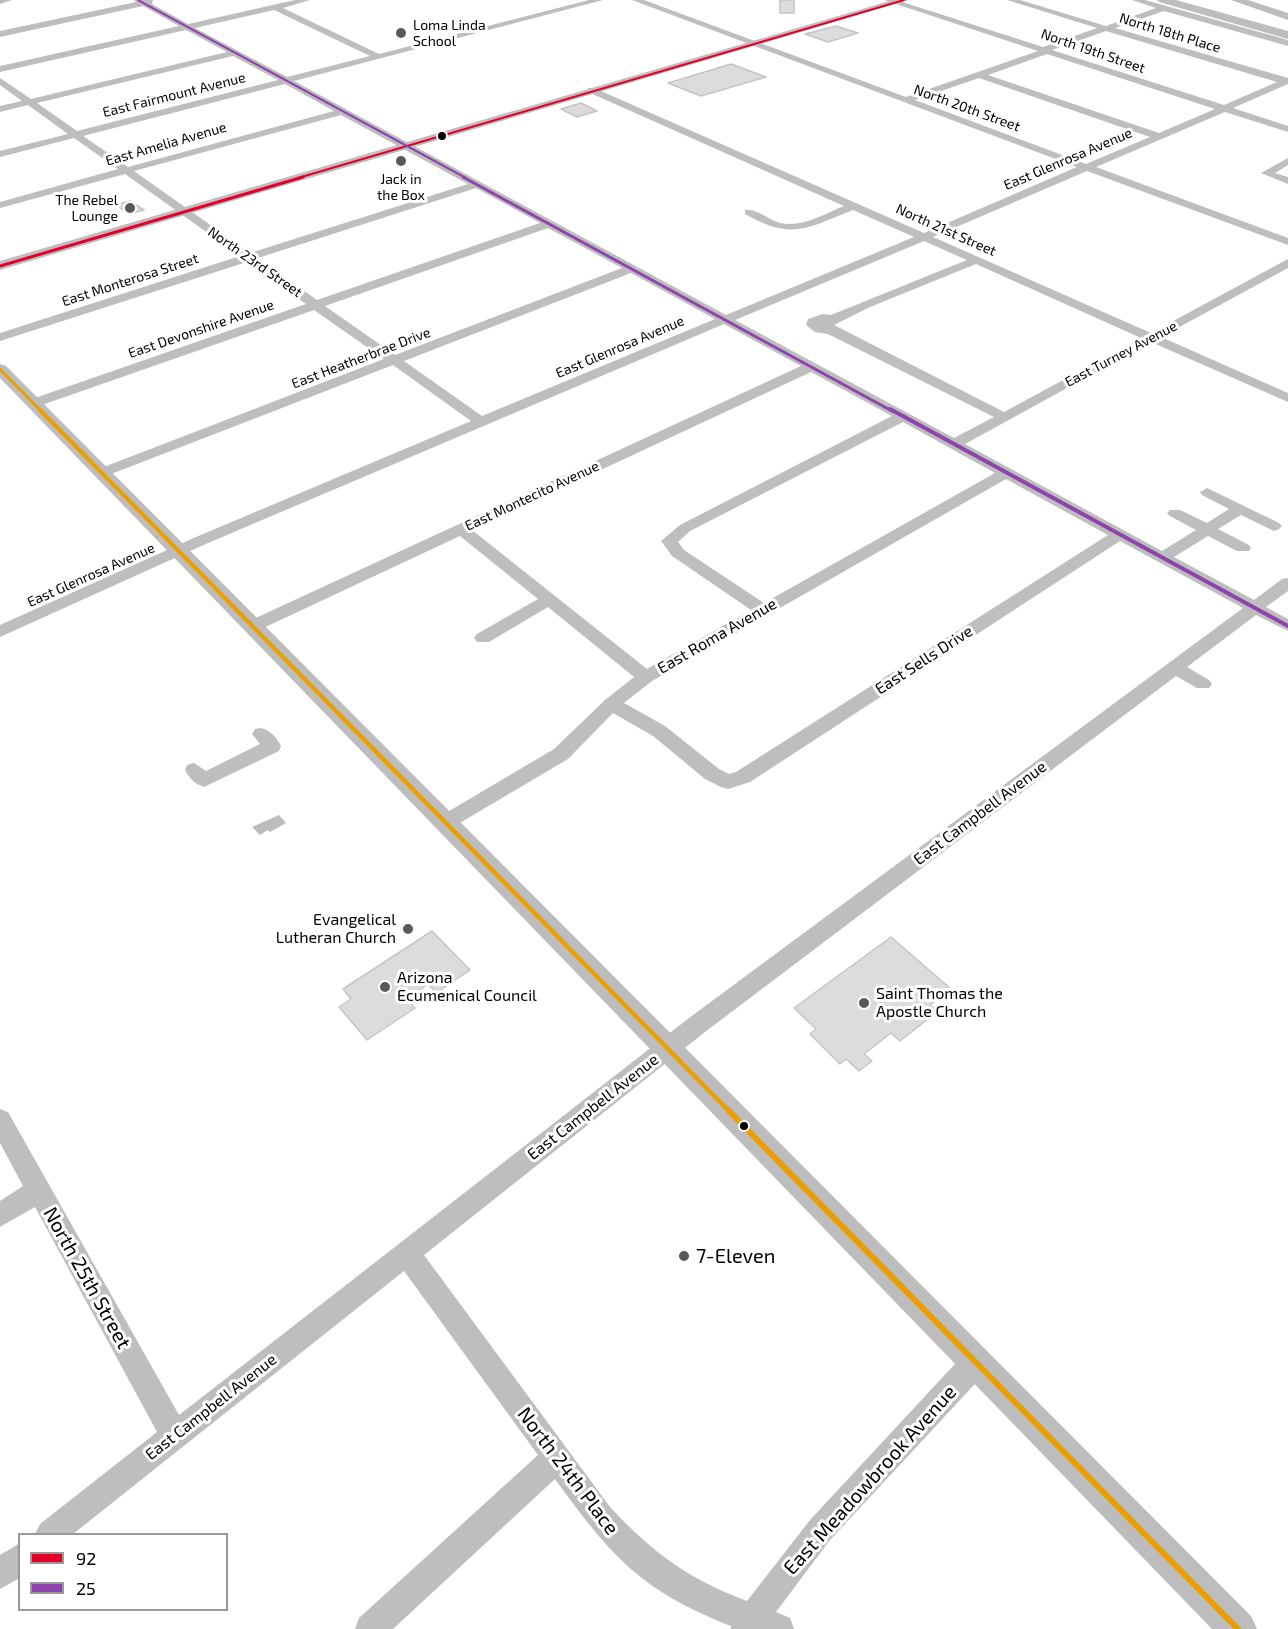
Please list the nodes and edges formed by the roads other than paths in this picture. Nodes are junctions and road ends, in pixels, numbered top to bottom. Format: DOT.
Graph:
graph roads {
  1 [pos="8,0"];
  2 [pos="158,0"];
  3 [pos="306,0"];
  4 [pos="599,0"];
  5 [pos="636,0"];
  6 [pos="881,0"];
  7 [pos="1011,0"];
  8 [pos="1136,0"];
  9 [pos="1188,0"];
  10 [pos="896,1"];
  11 [pos="0,2"];
  12 [pos="140,2"];
  13 [pos="1232,2"];
  14 [pos="1163,4"];
  15 [pos="275,7"];
  16 [pos="1288,17"];
  17 [pos="1288,22"];
  18 [pos="186,27"];
  19 [pos="1105,28"];
  20 [pos="1288,30"];
  21 [pos="0,34"];
  22 [pos="1288,35"];
  23 [pos="750,42"];
  24 [pos="1288,43"];
  25 [pos="1045,50"];
  26 [pos="233,53"];
  27 [pos="378,57"];
  28 [pos="0,69"];
  29 [pos="979,75"];
  30 [pos="0,81"];
  31 [pos="285,81"];
  32 [pos="1287,82"];
  33 [pos="591,90"];
  34 [pos="907,100"];
  35 [pos="29,102"];
  36 [pos="1224,108"];
  37 [pos="0,109"];
  38 [pos="340,112"];
  39 [pos="1288,129"];
  40 [pos="75,134"];
  41 [pos="1158,136"];
  42 [pos="404,146"];
  43 [pos="0,154"];
  44 [pos="1288,161"];
  45 [pos="1087,167"];
  46 [pos="126,171"];
  47 [pos="1288,181"];
  48 [pos="475,185"];
  49 [pos="0,206"];
  50 [pos="853,206"];
  51 [pos="183,212"];
  52 [pos="749,212"];
  53 [pos="548,224"];
  54 [pos="924,237"];
  55 [pos="1288,242"];
  56 [pos="249,257"];
  57 [pos="974,259"];
  58 [pos="1288,263"];
  59 [pos="0,266"];
  60 [pos="631,270"];
  61 [pos="316,305"];
  62 [pos="724,321"];
  63 [pos="1152,337"];
  64 [pos="0,338"];
  65 [pos="395,360"];
  66 [pos="810,367"];
  67 [pos="0,369"];
  68 [pos="1288,398"];
  69 [pos="34,403"];
  70 [pos="902,417"];
  71 [pos="1003,418"];
  72 [pos="482,422"];
  73 [pos="953,445"];
  74 [pos="102,473"];
  75 [pos="1005,473"];
  76 [pos="1207,492"];
  77 [pos="1240,509"];
  78 [pos="1175,513"];
  79 [pos="1274,526"];
  80 [pos="461,529"];
  81 [pos="1207,529"];
  82 [pos="1118,535"];
  83 [pos="1243,548"];
  84 [pos="178,551"];
  85 [pos="1162,558"];
  86 [pos="1288,583"];
  87 [pos="548,600"];
  88 [pos="1254,608"];
  89 [pos="764,610"];
  90 [pos="253,626"];
  91 [pos="1288,626"];
  92 [pos="0,632"];
  93 [pos="483,638"];
  94 [pos="1176,668"];
  95 [pos="646,677"];
  96 [pos="1203,684"];
  97 [pos="612,704"];
  98 [pos="261,734"];
  99 [pos="194,770"];
  100 [pos="446,822"];
  101 [pos="668,1049"];
  102 [pos="0,1120"];
  103 [pos="39,1190"];
  104 [pos="0,1215"];
  105 [pos="407,1253"];
  106 [pos="976,1362"];
  107 [pos="175,1436"];
  108 [pos="557,1457"];
  109 [pos="51,1533"];
  110 [pos="18,1560"];
  111 [pos="0,1574"];
  112 [pos="748,1623"];
  113 [pos="370,1629"];
  114 [pos="779,1629"];
  115 [pos="1238,1629"];
  1 -- 11 [label="street"];
  2 -- 12 [label="street"];
  3 -- 15 [label="street"];
  4 -- 27 [label="street, East Fairmount Avenue"];
  5 -- 23 [label="street, North 20th Street"];
  6 -- 23 [label="main road"];
  7 -- 19 [label="street, North 18th Place"];
  8 -- 14 [label="street"];
  9 -- 20 [label="highway"];
  10 -- 23 [label="main road"];
  10 -- 25 [label="street, North 19th Street"];
  12 -- 18 [label="street"];
  12 -- 21 [label="street"];
  13 -- 16 [label="highway"];
  13 -- 17 [label="highway"];
  14 -- 19 [label="street"];
  14 -- 22 [label="highway"];
  14 -- 24 [label="street"];
  15 -- 18 [label="street"];
  15 -- 27 [label="street"];
  18 -- 26 [label="street"];
  18 -- 28 [label="street"];
  19 -- 25 [label="street"];
  19 -- 32 [label="street, North 18th Place"];
  23 -- 33 [label="main road"];
  23 -- 34 [label="street, North 20th Street"];
  25 -- 29 [label="street"];
  25 -- 36 [label="street, North 19th Street"];
  26 -- 31 [label="street"];
  26 -- 35 [label="street"];
  27 -- 31 [label="street, East Fairmount Avenue"];
  29 -- 34 [label="street"];
  29 -- 41 [label="street"];
  30 -- 35 [label="street, North 23rd Street"];
  31 -- 38 [label="street"];
  31 -- 40 [label="street, East Fairmount Avenue"];
  32 -- 36 [label="street, East Glenrosa Avenue"];
  33 -- 42 [label="main road"];
  33 -- 50 [label="street, North 21st Street"];
  34 -- 45 [label="street, North 20th Street"];
  35 -- 37 [label="street"];
  35 -- 40 [label="street, North 23rd Street"];
  36 -- 39 [label="street, North 19th Street"];
  36 -- 41 [label="street, East Glenrosa Avenue"];
  38 -- 42 [label="street"];
  38 -- 46 [label="street, East Amelia Avenue"];
  40 -- 43 [label="street, East Fairmount Avenue"];
  40 -- 46 [label="street, North 23rd Street"];
  41 -- 45 [label="street, East Glenrosa Avenue"];
  42 -- 48 [label="street"];
  42 -- 51 [label="main road"];
  44 -- 47 [label="street"];
  45 -- 54 [label="street, East Glenrosa Avenue"];
  45 -- 55 [label="street, North 20th Street"];
  46 -- 49 [label="street, East Amelia Avenue"];
  46 -- 51 [label="street, North 23rd Street"];
  48 -- 53 [label="street"];
  48 -- 56 [label="street, East Monterosa Street"];
  50 -- 52 [label="street"];
  50 -- 54 [label="street, North 21st Street"];
  51 -- 56 [label="street, North 23rd Street"];
  51 -- 59 [label="main road"];
  53 -- 60 [label="street"];
  53 -- 61 [label="street, East Devonshire Avenue"];
  54 -- 57 [label="street, North 21st Street"];
  54 -- 62 [label="street, East Glenrosa Avenue"];
  56 -- 61 [label="street, North 23rd Street"];
  56 -- 64 [label="street, East Monterosa Street"];
  57 -- 63 [label="street, North 21st Street"];
  57 -- 71 [label="street"];
  58 -- 63 [label="street, East Turney Avenue"];
  60 -- 62 [label="street"];
  60 -- 65 [label="street, East Heatherbrae Drive"];
  61 -- 65 [label="street, North 23rd Street"];
  61 -- 69 [label="street, East Devonshire Avenue"];
  62 -- 66 [label="street"];
  62 -- 72 [label="street, East Glenrosa Avenue"];
  63 -- 68 [label="street, North 21st Street"];
  63 -- 71 [label="street, East Turney Avenue"];
  65 -- 72 [label="street, North 23rd Street"];
  65 -- 74 [label="street, East Heatherbrae Drive"];
  66 -- 70 [label="street"];
  66 -- 80 [label="street, East Montecito Avenue"];
  67 -- 69 [label="main road"];
  69 -- 74 [label="main road"];
  70 -- 73 [label="street"];
  70 -- 89 [label="street"];
  71 -- 73 [label="street, East Turney Avenue"];
  72 -- 84 [label="street, East Glenrosa Avenue"];
  73 -- 75 [label="street"];
  74 -- 84 [label="main road"];
  75 -- 82 [label="street"];
  75 -- 89 [label="street, East Roma Avenue"];
  76 -- 77 [label="street"];
  77 -- 79 [label="street"];
  77 -- 81 [label="street"];
  78 -- 81 [label="street"];
  80 -- 87 [label="street"];
  80 -- 90 [label="street, East Montecito Avenue"];
  81 -- 83 [label="street"];
  81 -- 85 [label="street"];
  82 -- 85 [label="street"];
  82 -- 97 [label="street, East Sells Drive"];
  84 -- 90 [label="main road"];
  84 -- 92 [label="street, East Glenrosa Avenue"];
  85 -- 88 [label="street"];
  86 -- 88 [label="street, East Campbell Avenue"];
  87 -- 93 [label="street"];
  87 -- 95 [label="street"];
  88 -- 91 [label="street"];
  88 -- 94 [label="street, East Campbell Avenue"];
  89 -- 95 [label="street, East Roma Avenue"];
  90 -- 100 [label="main road"];
  94 -- 96 [label="street"];
  94 -- 101 [label="street, East Campbell Avenue"];
  95 -- 97 [label="street, East Roma Avenue"];
  97 -- 100 [label="street, East Roma Avenue"];
  98 -- 99 [label="street"];
  100 -- 101 [label="main road"];
  101 -- 105 [label="street, East Campbell Avenue"];
  101 -- 106 [label="main road"];
  102 -- 103 [label="street, North 25th Street"];
  103 -- 104 [label="street"];
  103 -- 107 [label="street, North 25th Street"];
  105 -- 107 [label="street, East Campbell Avenue"];
  105 -- 108 [label="street, North 24th Place"];
  106 -- 112 [label="street, East Meadowbrook Avenue"];
  106 -- 115 [label="main road"];
  107 -- 109 [label="street, East Campbell Avenue"];
  108 -- 112 [label="street, North 24th Place"];
  108 -- 113 [label="street"];
  110 -- 111 [label="street"];
  112 -- 114 [label="street, North 24th Place"];
}
